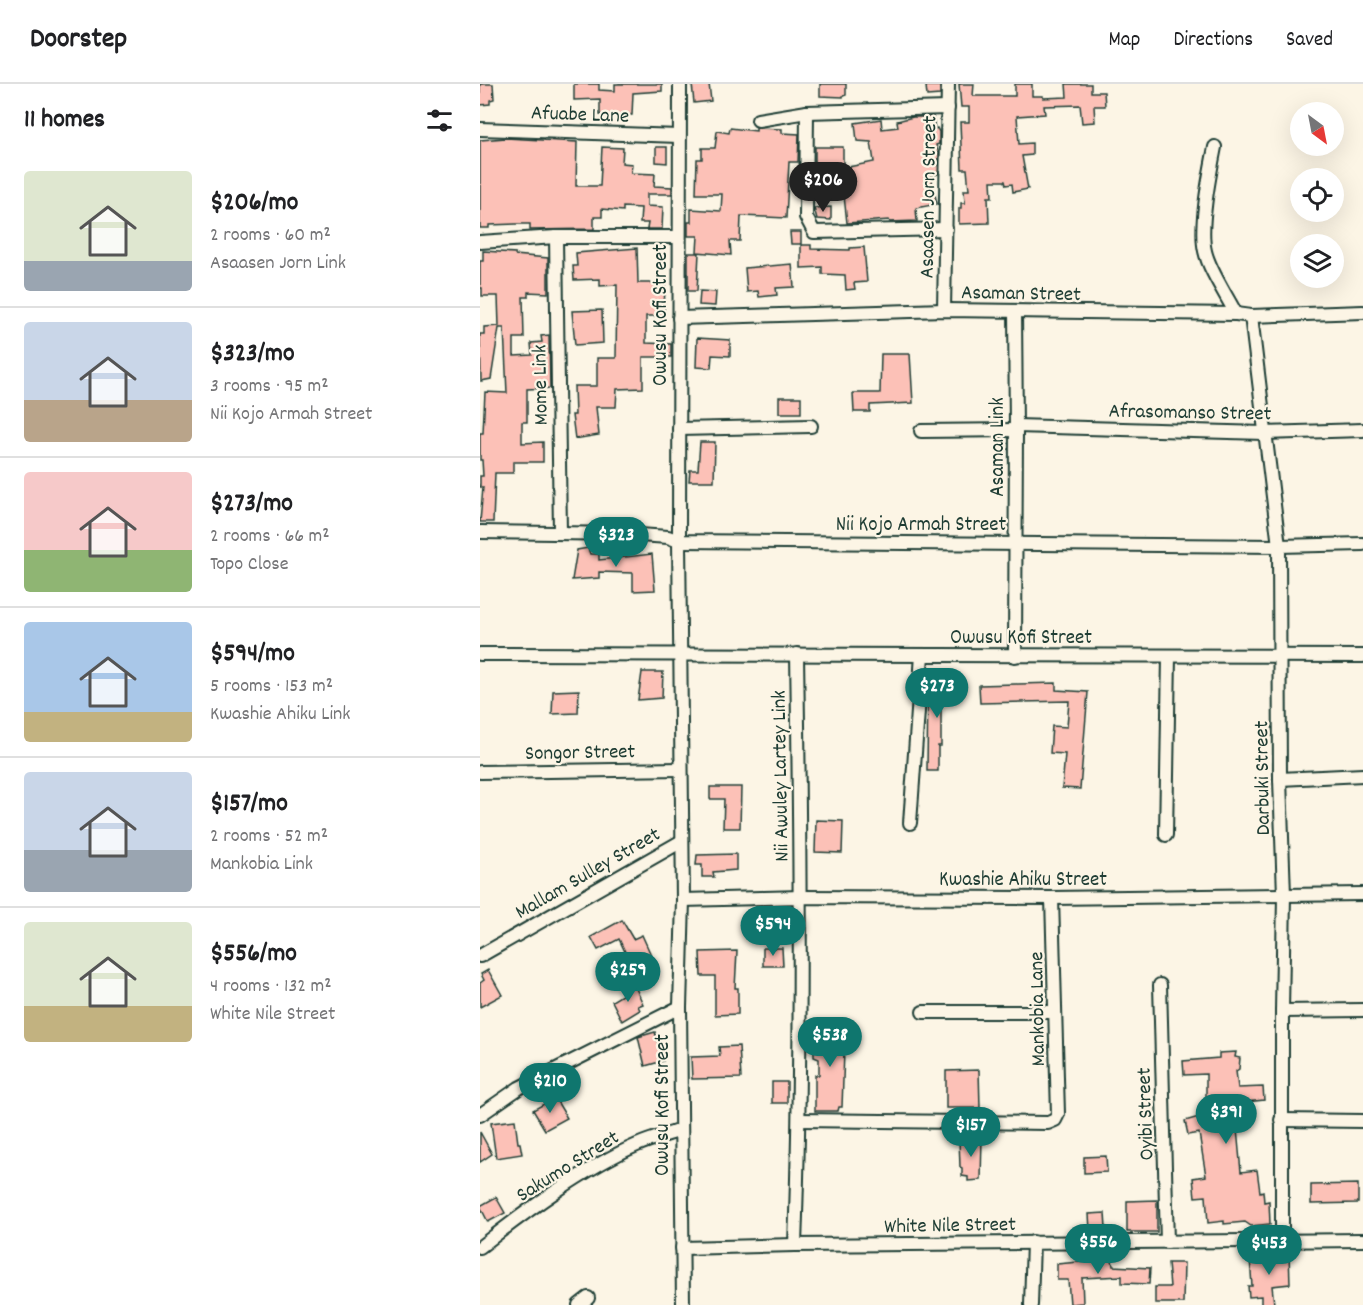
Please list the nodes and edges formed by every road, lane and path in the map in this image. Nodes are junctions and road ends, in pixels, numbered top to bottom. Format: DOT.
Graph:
graph roads {
  1 [pos="680,84"];
  2 [pos="948,84"];
  3 [pos="948,108"];
  4 [pos="807,112"];
  5 [pos="758,120"];
  6 [pos="480,129"];
  7 [pos="679,136"];
  8 [pos="1215,147"];
  9 [pos="946,229"];
  10 [pos="556,237"];
  11 [pos="679,237"];
  12 [pos="480,242"];
  13 [pos="944,310"];
  14 [pos="1015,311"];
  15 [pos="1363,312"];
  16 [pos="1236,314"];
  17 [pos="1251,316"];
  18 [pos="679,318"];
  19 [pos="811,426"];
  20 [pos="1016,428"];
  21 [pos="679,429"];
  22 [pos="1363,430"];
  23 [pos="921,431"];
  24 [pos="1264,433"];
  25 [pos="480,532"];
  26 [pos="560,533"];
  27 [pos="679,541"];
  28 [pos="1016,543"];
  29 [pos="1363,544"];
  30 [pos="1279,546"];
  31 [pos="679,653"];
  32 [pos="480,654"];
  33 [pos="797,654"];
  34 [pos="922,655"];
  35 [pos="1015,656"];
  36 [pos="1169,656"];
  37 [pos="1279,656"];
  38 [pos="1363,656"];
  39 [pos="681,770"];
  40 [pos="480,772"];
  41 [pos="1363,775"];
  42 [pos="1280,779"];
  43 [pos="910,823"];
  44 [pos="1166,835"];
  45 [pos="682,840"];
  46 [pos="1363,894"];
  47 [pos="1284,896"];
  48 [pos="801,897"];
  49 [pos="1052,898"];
  50 [pos="683,900"];
  51 [pos="480,956"];
  52 [pos="1160,986"];
  53 [pos="680,1007"];
  54 [pos="1363,1010"];
  55 [pos="1282,1011"];
  56 [pos="923,1012"];
  57 [pos="1055,1012"];
  58 [pos="480,1115"];
  59 [pos="799,1119"];
  60 [pos="1281,1120"];
  61 [pos="1363,1120"];
  62 [pos="681,1130"];
  63 [pos="1363,1240"];
  64 [pos="1282,1241"];
  65 [pos="1033,1242"];
  66 [pos="1167,1242"];
  67 [pos="795,1245"];
  68 [pos="480,1247"];
  69 [pos="682,1248"];
  70 [pos="683,1305"];
  71 [pos="1031,1305"];
  1 -- 7 [label="street, Owusu Kofi Street"];
  2 -- 3 [label="street, Asaasen Jorn Street"];
  3 -- 4 [label="street"];
  3 -- 9 [label="street, Asaasen Jorn Street"];
  4 -- 5 [label="street"];
  4 -- 9 [label="street"];
  6 -- 7 [label="street, Afuabe Lane"];
  7 -- 11 [label="street, Owusu Kofi Street"];
  8 -- 16 [label="street"];
  9 -- 13 [label="street, Asaasen Jorn Street"];
  10 -- 11 [label="street"];
  10 -- 12 [label="street"];
  10 -- 26 [label="street, Mome Link"];
  11 -- 18 [label="street, Owusu Kofi Street"];
  13 -- 14 [label="street, Asaman Street"];
  13 -- 18 [label="street, Asaman Street"];
  14 -- 16 [label="street, Asaman Street"];
  14 -- 20 [label="street, Asaman Link"];
  15 -- 17 [label="street, Asaman Street"];
  16 -- 17 [label="street, Asaman Street"];
  17 -- 24 [label="street, Darbuki Street"];
  18 -- 21 [label="street, Owusu Kofi Street"];
  19 -- 21 [label="street"];
  20 -- 23 [label="street, Afrasomanso Street"];
  20 -- 24 [label="street, Afrasomanso Street"];
  20 -- 28 [label="street, Asaman Link"];
  21 -- 27 [label="street, Owusu Kofi Street"];
  22 -- 24 [label="street, Afrasomanso Street"];
  24 -- 30 [label="street, Darbuki Street"];
  25 -- 26 [label="street, Nii Kojo Armah Street"];
  26 -- 27 [label="street, Nii Kojo Armah Street"];
  27 -- 28 [label="street, Nii Kojo Armah Street"];
  27 -- 31 [label="street, Owusu Kofi Street"];
  28 -- 30 [label="street, Nii Kojo Armah Street"];
  28 -- 35 [label="street, Asaman Link"];
  29 -- 30 [label="street, Nii Kojo Armah Street"];
  30 -- 37 [label="street, Darbuki Street"];
  31 -- 32 [label="street, Owusu Kofi Street"];
  31 -- 33 [label="street, Owusu Kofi Street"];
  31 -- 39 [label="street, Owusu Kofi Street"];
  33 -- 34 [label="street, Owusu Kofi Street"];
  33 -- 48 [label="street, Nii Awuley Lartey Link"];
  34 -- 35 [label="street, Owusu Kofi Street"];
  34 -- 43 [label="street"];
  35 -- 36 [label="street, Owusu Kofi Street"];
  36 -- 37 [label="street, Owusu Kofi Street"];
  36 -- 44 [label="street"];
  37 -- 38 [label="street, Owusu Kofi Street"];
  37 -- 42 [label="street, Darbuki Street"];
  39 -- 40 [label="street, Songor Street"];
  39 -- 45 [label="street, Owusu Kofi Street"];
  41 -- 42 [label="street"];
  42 -- 47 [label="street, Darbuki Street"];
  45 -- 50 [label="street, Owusu Kofi Street"];
  45 -- 51 [label="street, Mallam Sulley Street"];
  46 -- 47 [label="street, Kwashie Ahiku Street"];
  47 -- 49 [label="street, Kwashie Ahiku Street"];
  47 -- 55 [label="street, Darbuki Street"];
  48 -- 49 [label="street, Kwashie Ahiku Street"];
  48 -- 50 [label="street, Kwashie Ahiku Street"];
  48 -- 59 [label="street, Nii Awuley Lartey Link"];
  49 -- 57 [label="street, Mankobia Lane"];
  50 -- 53 [label="street, Owusu Kofi Street"];
  52 -- 66 [label="street, Oyibi Street"];
  53 -- 58 [label="street"];
  53 -- 62 [label="street, Owusu Kofi Street"];
  54 -- 55 [label="street"];
  55 -- 60 [label="street, Darbuki Street"];
  56 -- 57 [label="street"];
  57 -- 59 [label="street, Mankobia Lane"];
  59 -- 67 [label="street, Nii Awuley Lartey Link"];
  60 -- 61 [label="street"];
  60 -- 64 [label="street, Darbuki Street"];
  62 -- 68 [label="street, Sakumo Street"];
  62 -- 69 [label="street, Owusu Kofi Street"];
  63 -- 64 [label="street, White Nile Street"];
  64 -- 66 [label="street, White Nile Street"];
  65 -- 66 [label="street, White Nile Street"];
  65 -- 67 [label="street, White Nile Street"];
  65 -- 71 [label="street"];
  67 -- 69 [label="street, White Nile Street"];
  69 -- 70 [label="street, Owusu Kofi Street"];
}
